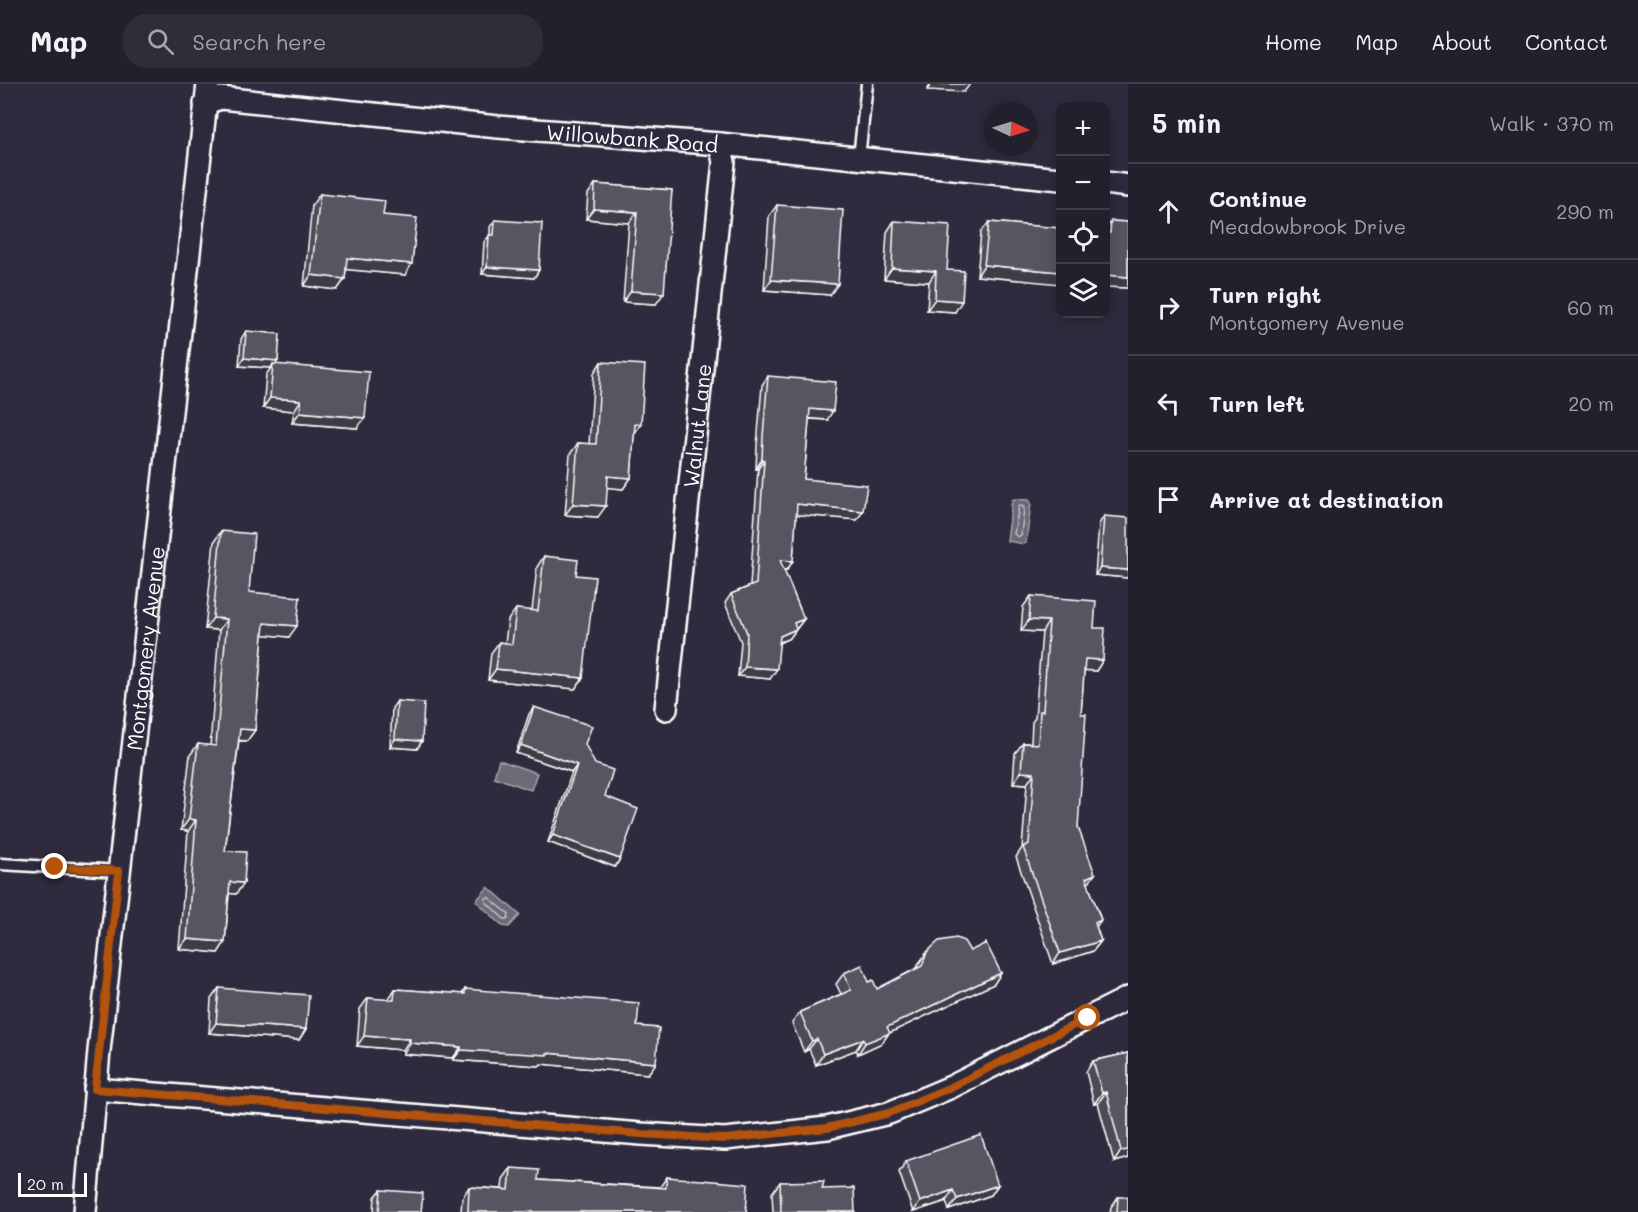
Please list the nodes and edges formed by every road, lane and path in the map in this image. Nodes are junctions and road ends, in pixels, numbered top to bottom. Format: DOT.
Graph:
graph roads {
  1 [pos="867,84"];
  2 [pos="206,94"];
  3 [pos="720,144"];
  4 [pos="859,158"];
  5 [pos="1056,179"];
  6 [pos="1110,184"];
  7 [pos="1128,186"];
  8 [pos="666,708"];
  9 [pos="0,864"];
  10 [pos="119,871"];
  11 [pos="1128,998"];
  12 [pos="95,1089"];
  13 [pos="85,1212"];
  1 -- 4 [label="lane"];
  2 -- 3 [label="street, Willowbank Road"];
  2 -- 10 [label="street, Montgomery Avenue"];
  3 -- 4 [label="street, Willowbank Road"];
  3 -- 8 [label="street, Walnut Lane"];
  4 -- 5 [label="street, Willowbank Road"];
  6 -- 7 [label="street"];
  9 -- 10 [label="lane"];
  10 -- 12 [label="street, Montgomery Avenue"];
  11 -- 12 [label="street"];
  12 -- 13 [label="street, Montgomery Avenue"];
}
